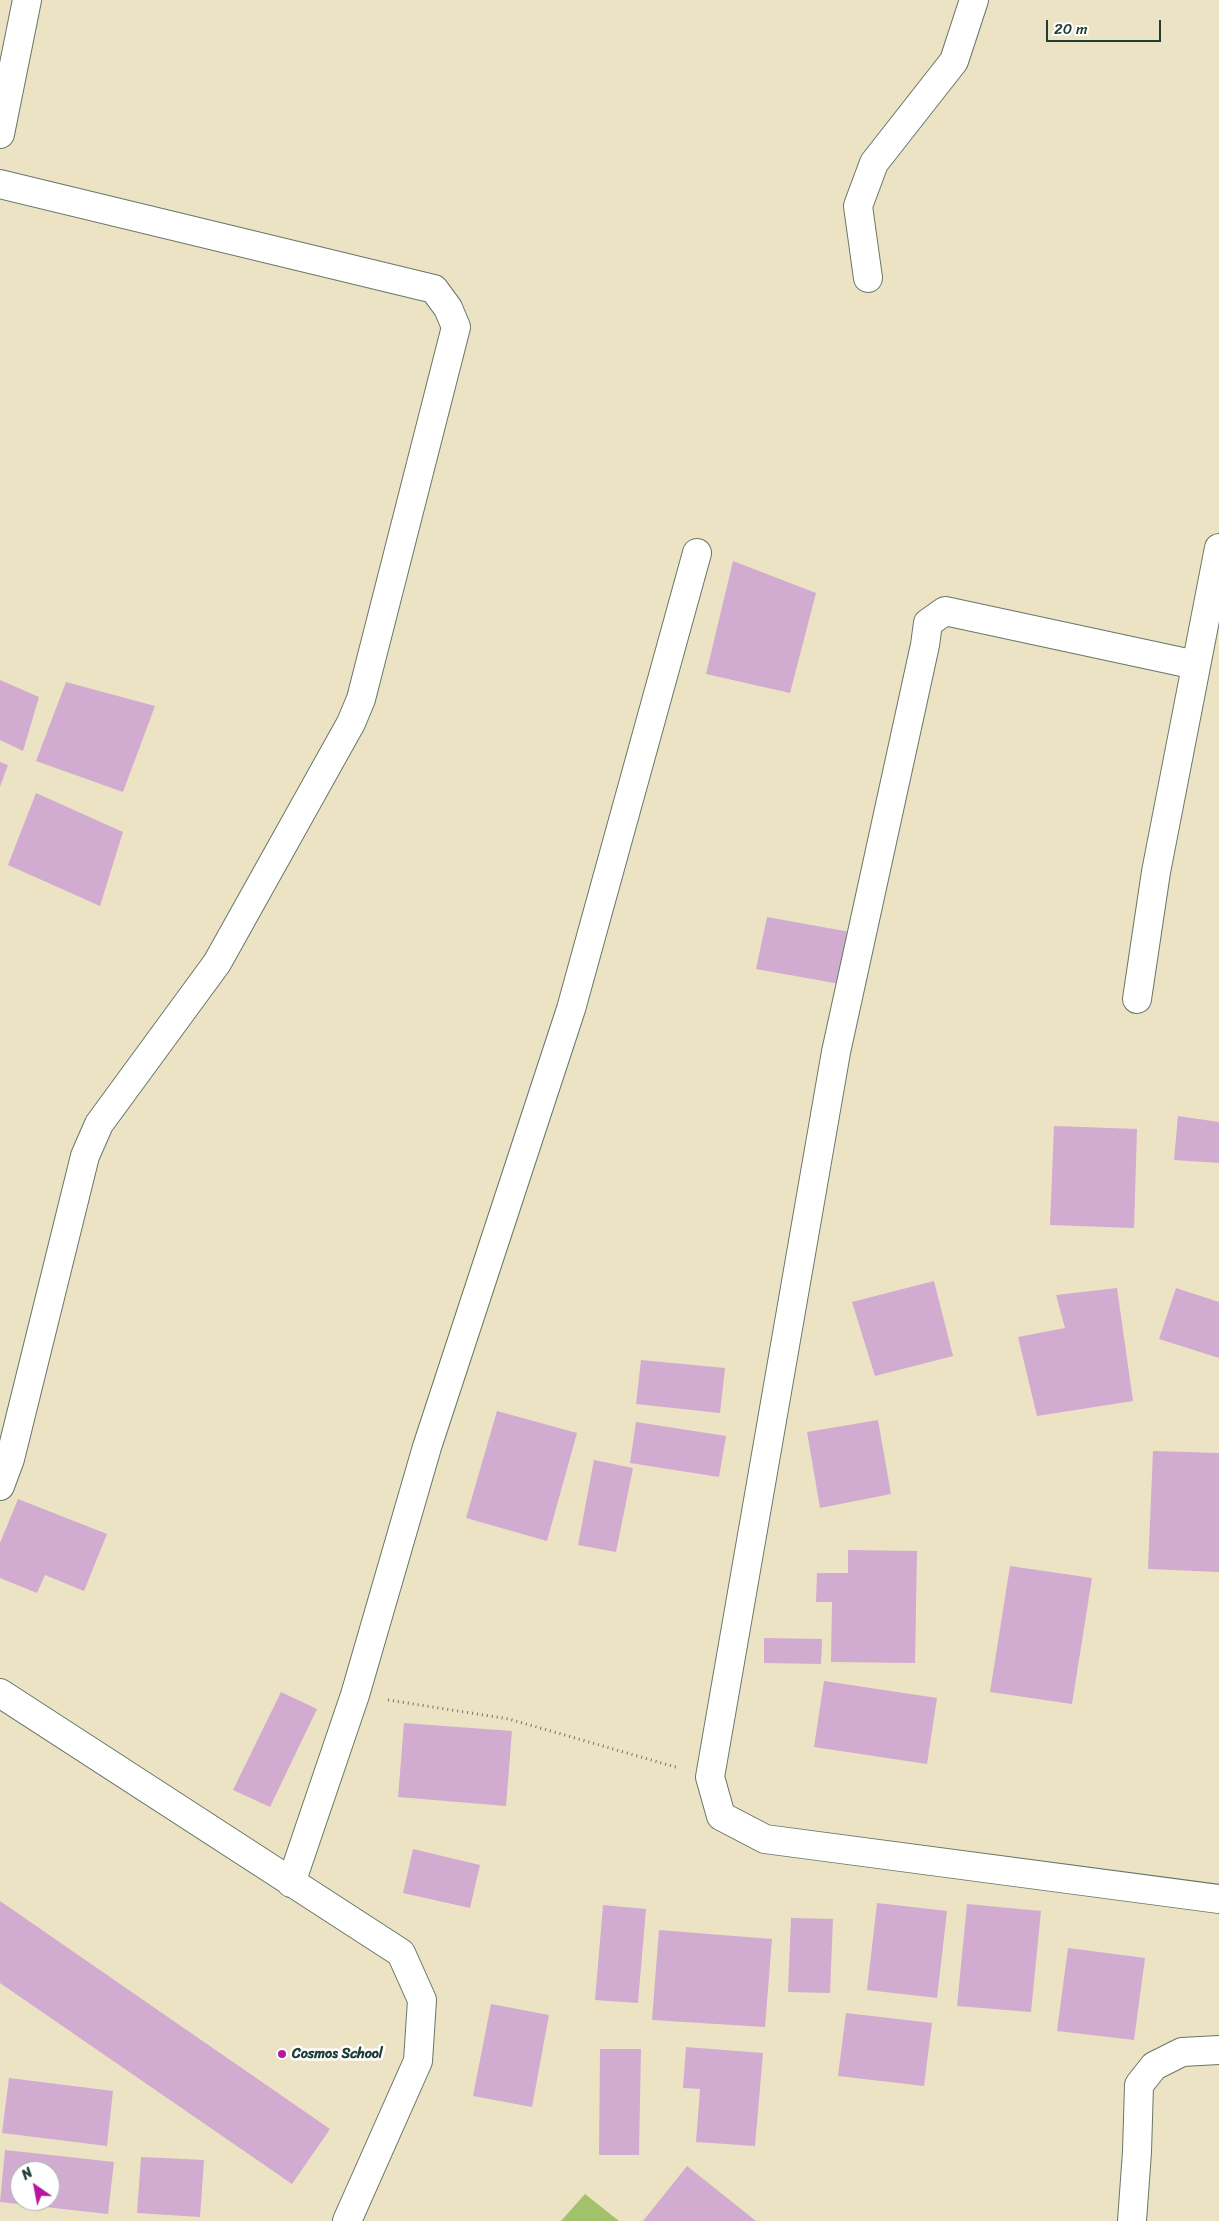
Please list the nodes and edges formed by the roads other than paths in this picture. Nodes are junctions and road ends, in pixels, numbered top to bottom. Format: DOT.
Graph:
graph roads {
  1 [pos="27,0"];
  2 [pos="974,0"];
  3 [pos="0,134"];
  4 [pos="0,184"];
  5 [pos="868,278"];
  6 [pos="1219,548"];
  7 [pos="696,553"];
  8 [pos="1196,665"];
  9 [pos="1137,998"];
  10 [pos="0,1486"];
  11 [pos="0,1693"];
  12 [pos="292,1883"];
  13 [pos="1219,1898"];
  14 [pos="1219,2050"];
  15 [pos="347,2221"];
  16 [pos="1132,2221"];
  1 -- 3 [label="street"];
  2 -- 5 [label="street"];
  4 -- 10 [label="street"];
  6 -- 8 [label="street"];
  7 -- 12 [label="street"];
  8 -- 9 [label="street"];
  8 -- 13 [label="street"];
  11 -- 12 [label="street"];
  12 -- 15 [label="street"];
  14 -- 16 [label="street"];
}
